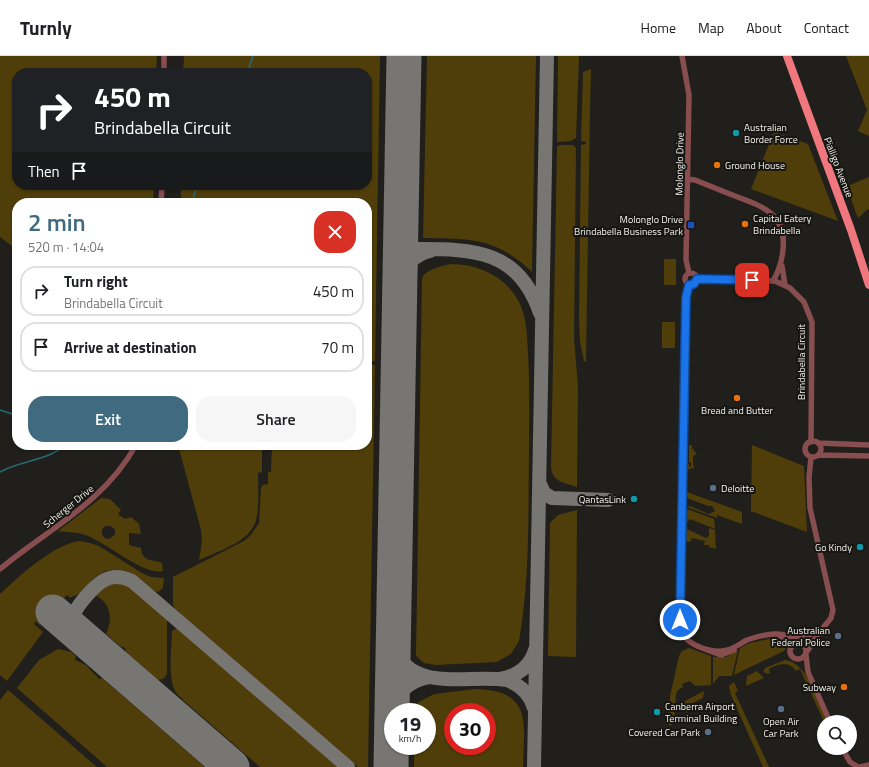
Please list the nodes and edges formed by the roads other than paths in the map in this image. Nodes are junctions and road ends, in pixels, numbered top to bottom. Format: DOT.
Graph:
graph roads {
  1 [pos="164,56"];
  2 [pos="682,56"];
  3 [pos="786,56"];
  4 [pos="164,68"];
  5 [pos="687,179"];
  6 [pos="782,261"];
  7 [pos="689,273"];
  8 [pos="697,279"];
  9 [pos="773,281"];
  10 [pos="689,285"];
  11 [pos="785,285"];
  12 [pos="869,285"];
  13 [pos="811,442"];
  14 [pos="818,443"];
  15 [pos="869,445"];
  16 [pos="133,450"];
  17 [pos="819,456"];
  18 [pos="869,456"];
  19 [pos="811,457"];
  20 [pos="0,569"];
  21 [pos="823,628"];
  22 [pos="818,633"];
  23 [pos="777,634"];
  24 [pos="800,643"];
  25 [pos="791,648"];
  26 [pos="806,654"];
  27 [pos="796,659"];
  28 [pos="808,672"];
  29 [pos="827,715"];
  30 [pos="845,755"];
  31 [pos="869,765"];
  32 [pos="859,767"];
  1 -- 4 [label="street"];
  2 -- 5 [label="street, Molonglo Drive"];
  3 -- 12 [label="main road, Pialligo Avenue"];
  5 -- 6 [label="street"];
  5 -- 7 [label="street, Molonglo Drive"];
  6 -- 9 [label="street"];
  6 -- 11 [label="street"];
  7 -- 8 [label="street"];
  7 -- 10 [label="street"];
  8 -- 9 [label="street, Brindabella Circuit"];
  8 -- 10 [label="street"];
  9 -- 11 [label="street, Brindabella Circuit"];
  10 -- 23 [label="street"];
  11 -- 13 [label="street, Brindabella Circuit"];
  13 -- 14 [label="street"];
  13 -- 19 [label="street"];
  14 -- 15 [label="street"];
  14 -- 17 [label="street"];
  16 -- 20 [label="street, Scherger Drive"];
  17 -- 18 [label="street"];
  17 -- 19 [label="street"];
  19 -- 21 [label="street"];
  21 -- 22 [label="street"];
  21 -- 23 [label="street"];
  22 -- 24 [label="street"];
  22 -- 26 [label="street"];
  23 -- 24 [label="street"];
  23 -- 25 [label="street"];
  24 -- 25 [label="street"];
  24 -- 26 [label="street"];
  25 -- 27 [label="street"];
  26 -- 27 [label="street"];
  26 -- 28 [label="street"];
  27 -- 28 [label="street"];
  28 -- 29 [label="street"];
  30 -- 32 [label="street"];
  31 -- 32 [label="street"];
}
